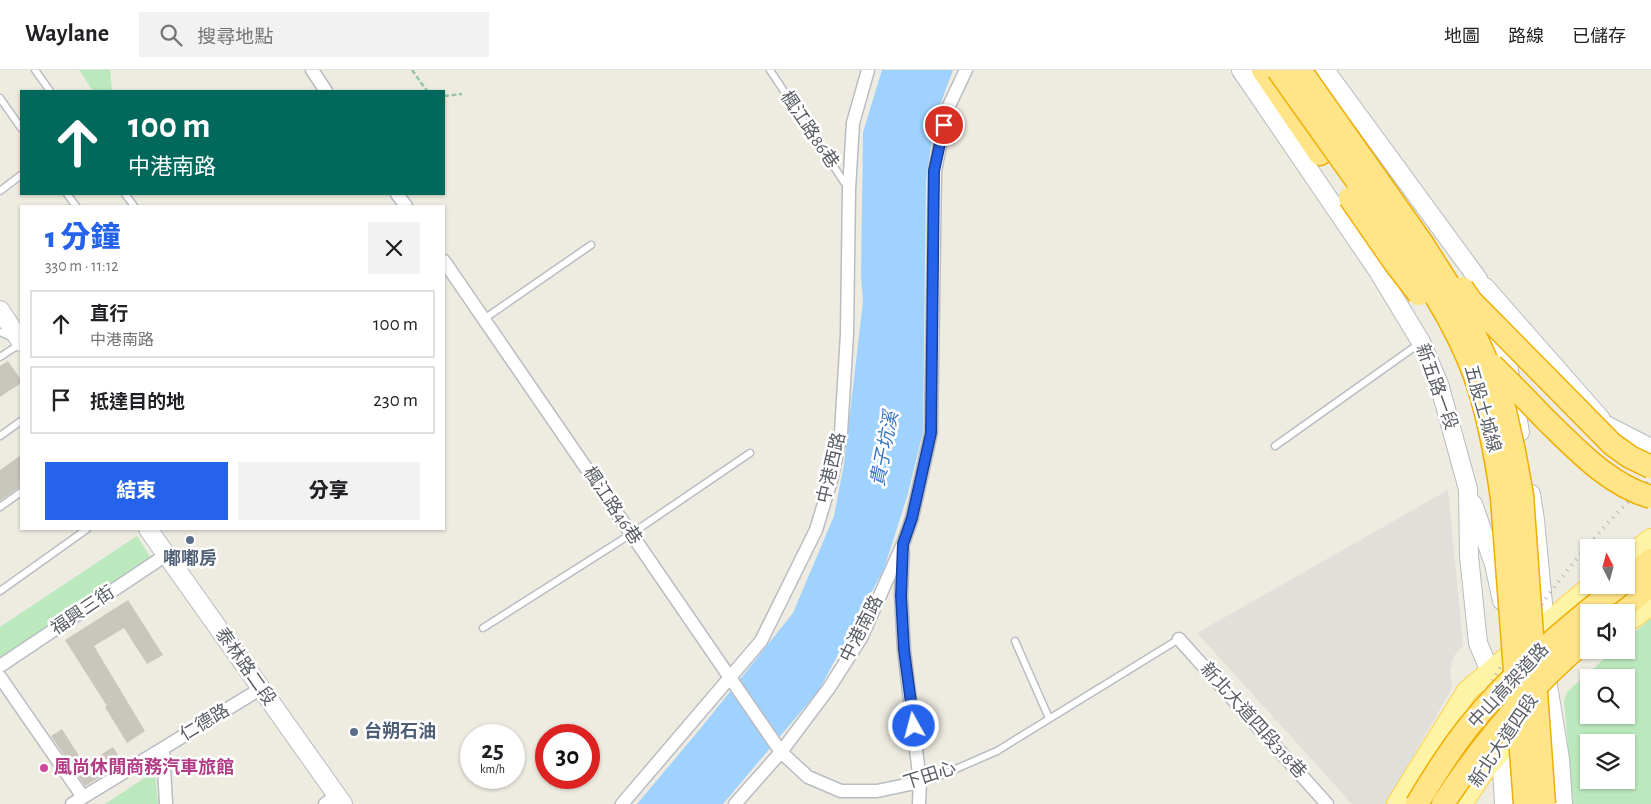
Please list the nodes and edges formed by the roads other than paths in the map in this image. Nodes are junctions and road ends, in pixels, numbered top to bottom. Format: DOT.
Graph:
graph roads {
  1 [pos="35,70"];
  2 [pos="312,70"];
  3 [pos="770,70"];
  4 [pos="868,70"];
  5 [pos="966,70"];
  6 [pos="1241,70"];
  7 [pos="1263,70"];
  8 [pos="1278,70"];
  9 [pos="1300,70"];
  10 [pos="1311,70"];
  11 [pos="1325,70"];
  12 [pos="49,90"];
  13 [pos="325,90"];
  14 [pos="0,98"];
  15 [pos="20,127"];
  16 [pos="20,176"];
  17 [pos="849,189"];
  18 [pos="0,191"];
  19 [pos="591,245"];
  20 [pos="445,262"];
  21 [pos="1478,279"];
  22 [pos="0,310"];
  23 [pos="484,319"];
  24 [pos="0,332"];
  25 [pos="20,340"];
  26 [pos="20,342"];
  27 [pos="1421,342"];
  28 [pos="20,343"];
  29 [pos="0,357"];
  30 [pos="20,422"];
  31 [pos="1606,425"];
  32 [pos="0,436"];
  33 [pos="1276,446"];
  34 [pos="1651,448"];
  35 [pos="750,453"];
  36 [pos="1651,467"];
  37 [pos="1651,480"];
  38 [pos="1468,490"];
  39 [pos="20,493"];
  40 [pos="1651,497"];
  41 [pos="0,507"];
  42 [pos="86,530"];
  43 [pos="149,530"];
  44 [pos="631,534"];
  45 [pos="1651,539"];
  46 [pos="903,544"];
  47 [pos="1635,551"];
  48 [pos="166,555"];
  49 [pos="1651,560"];
  50 [pos="1635,573"];
  51 [pos="1651,585"];
  52 [pos="0,591"];
  53 [pos="1582,594"];
  54 [pos="1609,594"];
  55 [pos="1628,604"];
  56 [pos="1651,605"];
  57 [pos="1635,617"];
  58 [pos="1546,625"];
  59 [pos="483,628"];
  60 [pos="1179,638"];
  61 [pos="1015,641"];
  62 [pos="1580,645"];
  63 [pos="1513,653"];
  64 [pos="1580,655"];
  65 [pos="0,666"];
  66 [pos="1490,672"];
  67 [pos="0,677"];
  68 [pos="1547,679"];
  69 [pos="732,681"];
  70 [pos="260,689"];
  71 [pos="1049,718"];
  72 [pos="1494,720"];
  73 [pos="778,748"];
  74 [pos="163,749"];
  75 [pos="1501,751"];
  76 [pos="920,782"];
  77 [pos="77,801"];
  78 [pos="335,801"];
  79 [pos="166,804"];
  80 [pos="622,804"];
  81 [pos="735,804"];
  82 [pos="919,804"];
  83 [pos="1326,804"];
  84 [pos="1397,804"];
  85 [pos="1416,804"];
  86 [pos="1430,804"];
  87 [pos="1443,804"];
  88 [pos="1462,804"];
  89 [pos="1504,804"];
  90 [pos="1525,804"];
  91 [pos="1544,804"];
  92 [pos="1563,804"];
  1 -- 12 [label="lane"];
  2 -- 13 [label="street"];
  3 -- 17 [label="lane, 楓江路86巷"];
  4 -- 17 [label="street, 中港西路"];
  5 -- 46 [label="street, 中港南路"];
  6 -- 27 [label="main road, 新五路一段"];
  7 -- 40 [label="highway, bridge"];
  8 -- 90 [label="highway, 五股土城線, bridge"];
  9 -- 91 [label="highway, 五股土城線, bridge"];
  10 -- 36 [label="highway, bridge"];
  11 -- 21 [label="main road"];
  14 -- 15 [label="lane"];
  16 -- 18 [label="lane"];
  17 -- 69 [label="street, 中港西路"];
  19 -- 23 [label="lane"];
  20 -- 23 [label="street, 楓江路46巷"];
  21 -- 31 [label="main road"];
  21 -- 58 [label="main road"];
  22 -- 25 [label="main road"];
  23 -- 44 [label="street, 楓江路46巷"];
  24 -- 26 [label="lane"];
  27 -- 33 [label="lane"];
  27 -- 38 [label="main road, 新五路一段"];
  28 -- 29 [label="lane"];
  30 -- 32 [label="lane"];
  31 -- 34 [label="main road"];
  31 -- 37 [label="main road"];
  35 -- 44 [label="lane"];
  38 -- 63 [label="main road"];
  38 -- 66 [label="main road, 新五路一段"];
  39 -- 41 [label="lane"];
  42 -- 52 [label="lane"];
  43 -- 48 [label="main road, 泰林路二段"];
  44 -- 59 [label="lane"];
  44 -- 69 [label="street, 楓江路46巷"];
  45 -- 47 [label="main road"];
  46 -- 73 [label="street, 中港南路"];
  46 -- 76 [label="street"];
  48 -- 65 [label="street, 福興三街"];
  48 -- 70 [label="main road, 泰林路二段"];
  49 -- 50 [label="highway"];
  51 -- 55 [label="highway"];
  53 -- 58 [label="main road"];
  54 -- 85 [label="highway, 中山高架道路, bridge"];
  56 -- 57 [label="main road"];
  58 -- 63 [label="main road"];
  58 -- 68 [label="main road"];
  60 -- 71 [label="lane, 下田心"];
  60 -- 83 [label="street, 新北大道四段318巷"];
  61 -- 71 [label="lane"];
  62 -- 87 [label="highway, 中山高架道路, bridge"];
  63 -- 66 [label="main road"];
  63 -- 68 [label="main road"];
  63 -- 72 [label="main road, 新北大道四段"];
  64 -- 68 [label="main road, 新北大道四段"];
  66 -- 72 [label="main road, 新五路一段"];
  66 -- 84 [label="main road"];
  67 -- 77 [label="street"];
  68 -- 72 [label="main road, 新北大道四段"];
  68 -- 75 [label="main road, 新北大道四段"];
  68 -- 92 [label="main road"];
  69 -- 73 [label="street, 楓江路46巷"];
  69 -- 80 [label="street, 中港西路"];
  70 -- 74 [label="street, 仁德路"];
  70 -- 78 [label="main road, 泰林路二段"];
  71 -- 76 [label="lane, 下田心"];
  72 -- 75 [label="main road, 新五路一段"];
  72 -- 86 [label="main road, 新北大道四段"];
  73 -- 76 [label="street, 下田心"];
  73 -- 81 [label="street, 中港南路"];
  74 -- 77 [label="street, 仁德路"];
  74 -- 79 [label="street"];
  75 -- 88 [label="main road, 新北大道四段"];
  75 -- 89 [label="main road, 新五路一段"];
  76 -- 82 [label="street"];
}
